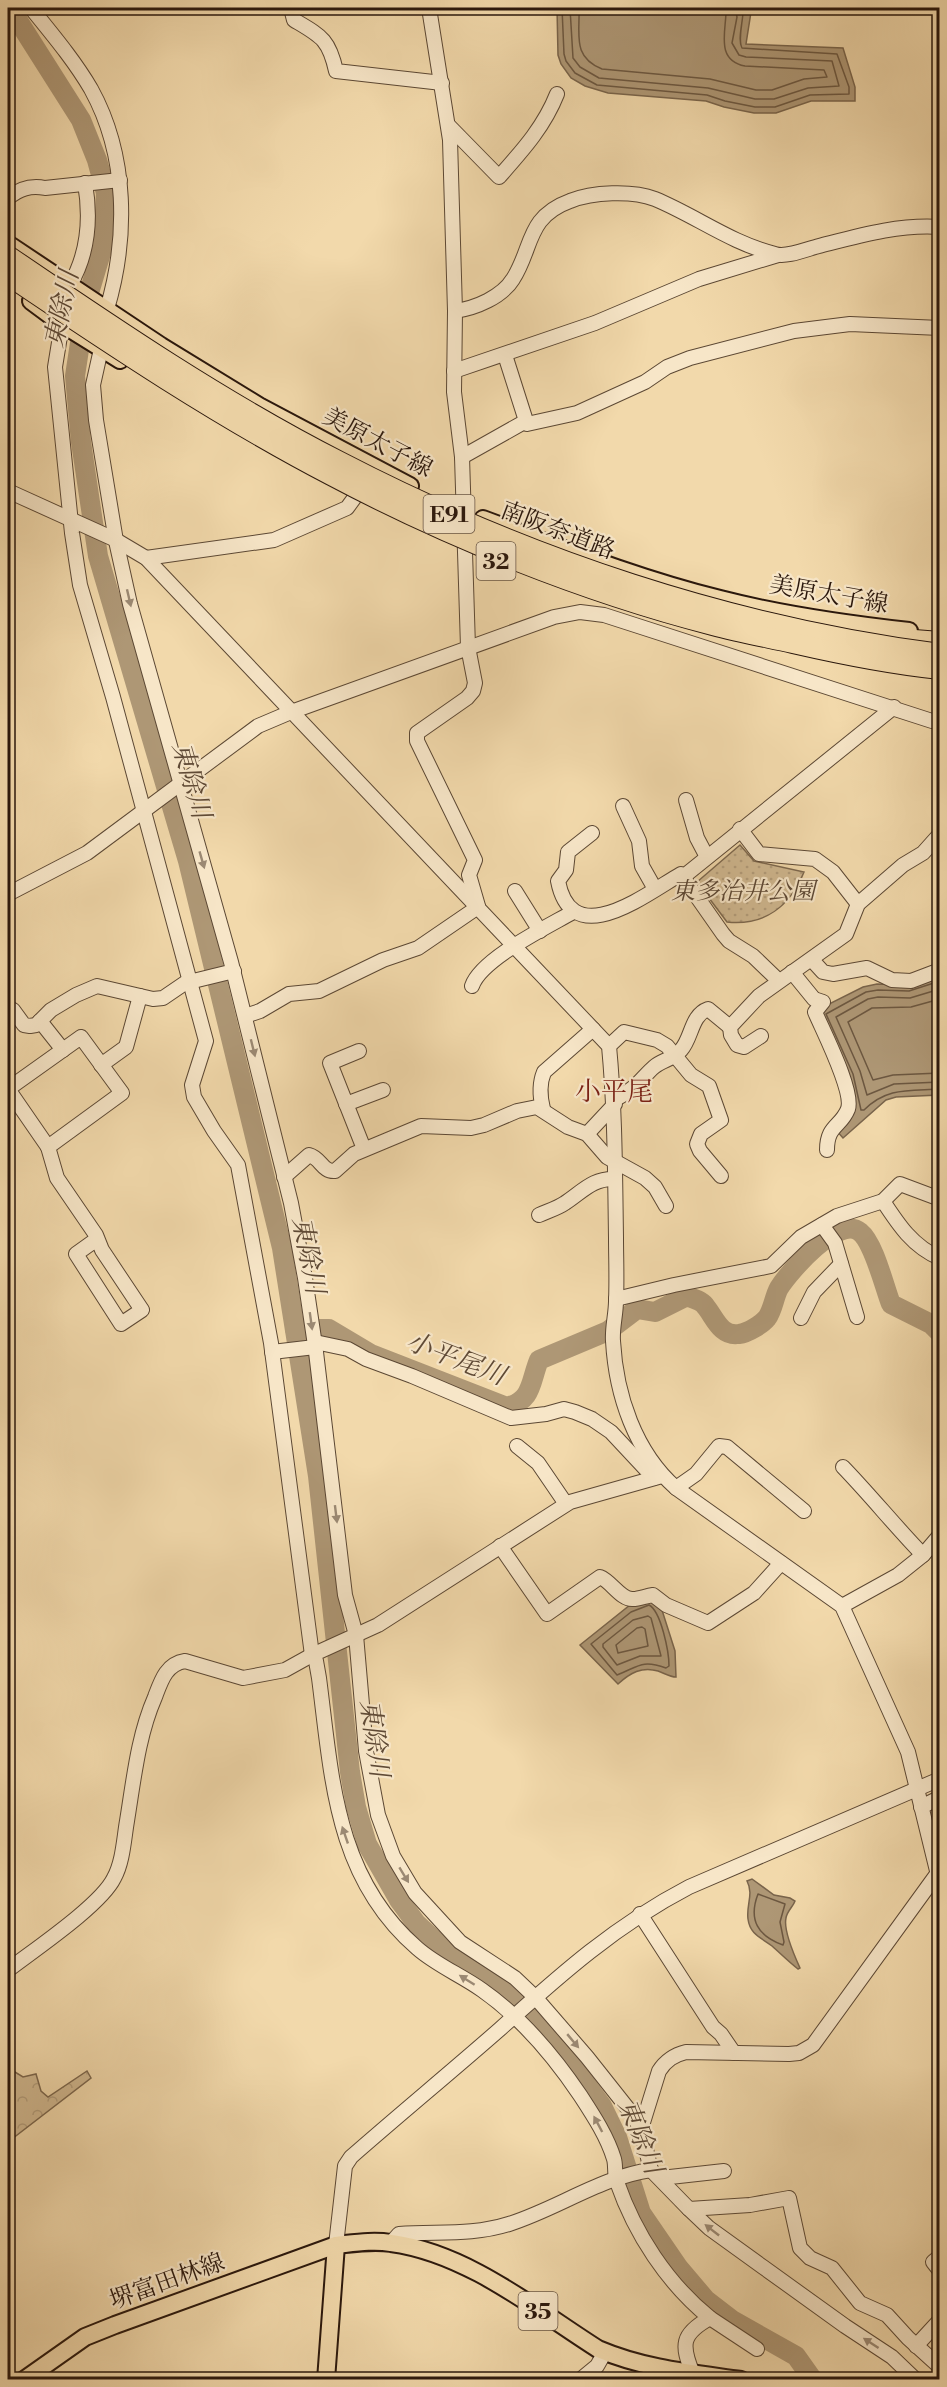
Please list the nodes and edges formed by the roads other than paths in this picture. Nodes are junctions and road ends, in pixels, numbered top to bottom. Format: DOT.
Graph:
graph roads {
  1 [pos="31,8"];
  2 [pos="291,8"];
  3 [pos="429,8"];
  4 [pos="442,83"];
  5 [pos="557,94"];
  6 [pos="449,126"];
  7 [pos="120,180"];
  8 [pos="85,183"];
  9 [pos="8,198"];
  10 [pos="939,227"];
  11 [pos="8,244"];
  12 [pos="778,255"];
  13 [pos="8,256"];
  14 [pos="8,275"];
  15 [pos="8,285"];
  16 [pos="73,287"];
  17 [pos="103,307"];
  18 [pos="455,311"];
  19 [pos="63,325"];
  20 [pos="939,328"];
  21 [pos="97,346"];
  22 [pos="505,355"];
  23 [pos="454,371"];
  24 [pos="526,421"];
  25 [pos="462,457"];
  26 [pos="8,491"];
  27 [pos="355,497"];
  28 [pos="462,510"];
  29 [pos="75,522"];
  30 [pos="115,540"];
  31 [pos="464,547"];
  32 [pos="146,558"];
  33 [pos="763,621"];
  34 [pos="713,625"];
  35 [pos="939,634"];
  36 [pos="939,642"];
  37 [pos="468,647"];
  38 [pos="939,654"];
  39 [pos="939,672"];
  40 [pos="939,679"];
  41 [pos="894,707"];
  42 [pos="291,712"];
  43 [pos="939,721"];
  44 [pos="182,783"];
  45 [pos="686,801"];
  46 [pos="623,806"];
  47 [pos="149,808"];
  48 [pos="740,829"];
  49 [pos="592,833"];
  50 [pos="939,834"];
  51 [pos="707,857"];
  52 [pos="683,877"];
  53 [pos="655,889"];
  54 [pos="515,891"];
  55 [pos="8,894"];
  56 [pos="858,904"];
  57 [pos="478,907"];
  58 [pos="573,912"];
  59 [pos="540,931"];
  60 [pos="514,947"];
  61 [pos="812,960"];
  62 [pos="939,970"];
  63 [pos="234,971"];
  64 [pos="792,972"];
  65 [pos="778,981"];
  66 [pos="191,982"];
  67 [pos="472,986"];
  68 [pos="140,996"];
  69 [pos="8,1007"];
  70 [pos="245,1016"];
  71 [pos="40,1021"];
  72 [pos="730,1027"];
  73 [pos="593,1029"];
  74 [pos="761,1036"];
  75 [pos="609,1046"];
  76 [pos="63,1050"];
  77 [pos="359,1052"];
  78 [pos="675,1056"];
  79 [pos="101,1065"];
  80 [pos="383,1090"];
  81 [pos="615,1102"];
  82 [pos="346,1104"];
  83 [pos="543,1109"];
  84 [pos="587,1134"];
  85 [pos="48,1147"];
  86 [pos="364,1149"];
  87 [pos="827,1150"];
  88 [pos="615,1161"];
  89 [pos="721,1176"];
  90 [pos="284,1177"];
  91 [pos="615,1179"];
  92 [pos="939,1199"];
  93 [pos="883,1201"];
  94 [pos="666,1206"];
  95 [pos="539,1215"];
  96 [pos="822,1225"];
  97 [pos="97,1239"];
  98 [pos="939,1258"];
  99 [pos="841,1264"];
  100 [pos="616,1299"];
  101 [pos="857,1317"];
  102 [pos="801,1318"];
  103 [pos="315,1344"];
  104 [pos="272,1352"];
  105 [pos="518,1446"];
  106 [pos="843,1467"];
  107 [pos="658,1477"];
  108 [pos="676,1488"];
  109 [pos="566,1504"];
  110 [pos="804,1511"];
  111 [pos="939,1535"];
  112 [pos="500,1546"];
  113 [pos="923,1555"];
  114 [pos="781,1563"];
  115 [pos="842,1606"];
  116 [pos="354,1636"];
  117 [pos="315,1653"];
  118 [pos="939,1779"];
  119 [pos="917,1788"];
  120 [pos="939,1802"];
  121 [pos="921,1807"];
  122 [pos="938,1878"];
  123 [pos="640,1914"];
  124 [pos="8,1970"];
  125 [pos="533,1998"];
  126 [pos="516,2013"];
  127 [pos="734,2053"];
  128 [pos="641,2129"];
  129 [pos="724,2171"];
  130 [pos="653,2173"];
  131 [pos="620,2178"];
  132 [pos="689,2209"];
  133 [pos="391,2243"];
  134 [pos="336,2245"];
  135 [pos="939,2256"];
  136 [pos="939,2271"];
  137 [pos="710,2318"];
  138 [pos="939,2320"];
  139 [pos="916,2346"];
  140 [pos="758,2349"];
  141 [pos="605,2352"];
  142 [pos="939,2367"];
  143 [pos="693,2374"];
  144 [pos="24,2379"];
  145 [pos="326,2379"];
  146 [pos="580,2379"];
  147 [pos="741,2379"];
  148 [pos="916,2379"];
  1 -- 7 [label="street"];
  2 -- 4 [label="street"];
  3 -- 4 [label="street"];
  4 -- 6 [label="street"];
  5 -- 6 [label="street"];
  6 -- 18 [label="street"];
  7 -- 8 [label="street"];
  7 -- 17 [label="street"];
  8 -- 9 [label="street"];
  8 -- 16 [label="street"];
  10 -- 12 [label="street"];
  11 -- 16 [label="main road, 美原太子線 / 32"];
  12 -- 18 [label="street"];
  12 -- 22 [label="street"];
  13 -- 33 [label="highway, 南阪奈道路 / E91, bridge"];
  14 -- 34 [label="highway, 南阪奈道路 / E91, bridge"];
  15 -- 19 [label="main road, 32"];
  16 -- 17 [label="main road, 美原太子線 / 32"];
  17 -- 28 [label="main road, 美原太子線 / 32"];
  18 -- 23 [label="street"];
  19 -- 21 [label="main road, 32"];
  19 -- 29 [label="street"];
  20 -- 24 [label="street"];
  21 -- 27 [label="main road, 32"];
  21 -- 30 [label="street"];
  22 -- 23 [label="street"];
  22 -- 24 [label="street"];
  23 -- 25 [label="street"];
  24 -- 25 [label="street"];
  25 -- 28 [label="street"];
  26 -- 29 [label="street"];
  27 -- 31 [label="main road, 32"];
  27 -- 32 [label="street"];
  28 -- 31 [label="street"];
  28 -- 35 [label="main road, 美原太子線 / 32"];
  29 -- 30 [label="street"];
  29 -- 47 [label="street"];
  30 -- 32 [label="street"];
  30 -- 44 [label="street, one-way"];
  31 -- 37 [label="street"];
  31 -- 39 [label="main road, 32"];
  32 -- 42 [label="street"];
  33 -- 36 [label="highway, bridge"];
  33 -- 38 [label="highway, 南阪奈道路 / E91, bridge"];
  34 -- 39 [label="highway, 南阪奈道路 / E91, bridge"];
  34 -- 40 [label="highway, bridge"];
  37 -- 41 [label="street"];
  37 -- 42 [label="street"];
  37 -- 57 [label="street"];
  41 -- 43 [label="street"];
  41 -- 48 [label="street"];
  42 -- 44 [label="street"];
  42 -- 57 [label="street"];
  44 -- 47 [label="street"];
  44 -- 63 [label="street, one-way"];
  45 -- 51 [label="street"];
  46 -- 53 [label="street"];
  47 -- 55 [label="street"];
  47 -- 66 [label="street"];
  48 -- 51 [label="street"];
  48 -- 56 [label="street"];
  49 -- 58 [label="street"];
  50 -- 56 [label="street"];
  51 -- 52 [label="street"];
  52 -- 53 [label="street"];
  52 -- 65 [label="street"];
  53 -- 58 [label="street"];
  54 -- 59 [label="street"];
  56 -- 61 [label="street"];
  57 -- 60 [label="street"];
  57 -- 70 [label="street"];
  58 -- 59 [label="street"];
  59 -- 60 [label="street"];
  60 -- 67 [label="street"];
  60 -- 73 [label="street"];
  61 -- 62 [label="street"];
  61 -- 64 [label="street"];
  63 -- 66 [label="street"];
  63 -- 70 [label="street"];
  64 -- 65 [label="street"];
  64 -- 87 [label="street"];
  65 -- 72 [label="street"];
  66 -- 68 [label="street"];
  66 -- 104 [label="street"];
  68 -- 71 [label="street"];
  68 -- 79 [label="street"];
  69 -- 71 [label="street"];
  70 -- 90 [label="street, one-way"];
  71 -- 76 [label="street"];
  72 -- 74 [label="street"];
  72 -- 78 [label="street"];
  73 -- 75 [label="street"];
  73 -- 83 [label="street"];
  75 -- 78 [label="street"];
  75 -- 81 [label="street"];
  76 -- 79 [label="street"];
  76 -- 85 [label="street"];
  77 -- 82 [label="street"];
  78 -- 81 [label="street"];
  78 -- 89 [label="street"];
  79 -- 85 [label="street"];
  80 -- 82 [label="street"];
  81 -- 84 [label="street"];
  81 -- 88 [label="street"];
  82 -- 86 [label="street"];
  83 -- 84 [label="street"];
  83 -- 86 [label="street"];
  84 -- 88 [label="street"];
  85 -- 97 [label="street"];
  86 -- 90 [label="street"];
  88 -- 91 [label="street"];
  88 -- 94 [label="street"];
  90 -- 103 [label="street, one-way"];
  91 -- 95 [label="street"];
  91 -- 100 [label="street"];
  92 -- 93 [label="street"];
  93 -- 96 [label="street"];
  93 -- 98 [label="street"];
  96 -- 99 [label="street"];
  96 -- 100 [label="street"];
  97 -- 97 [label="street"];
  99 -- 101 [label="street"];
  99 -- 102 [label="street"];
  100 -- 107 [label="street"];
  103 -- 104 [label="street"];
  103 -- 107 [label="street"];
  103 -- 116 [label="street, one-way"];
  104 -- 117 [label="street"];
  105 -- 109 [label="street"];
  106 -- 113 [label="street"];
  107 -- 108 [label="street"];
  107 -- 109 [label="street"];
  108 -- 110 [label="street"];
  108 -- 114 [label="street"];
  109 -- 112 [label="street"];
  111 -- 113 [label="street"];
  112 -- 114 [label="street"];
  112 -- 116 [label="street"];
  113 -- 115 [label="street"];
  114 -- 115 [label="street"];
  115 -- 119 [label="street"];
  116 -- 117 [label="street"];
  116 -- 125 [label="street, one-way"];
  117 -- 124 [label="street"];
  126 -- 117 [label="street, one-way"];
  118 -- 119 [label="street"];
  119 -- 121 [label="street"];
  119 -- 123 [label="street"];
  120 -- 121 [label="street"];
  121 -- 122 [label="street"];
  122 -- 127 [label="street"];
  123 -- 125 [label="street"];
  123 -- 127 [label="street"];
  125 -- 126 [label="street"];
  125 -- 128 [label="street, one-way"];
  131 -- 126 [label="street, one-way"];
  126 -- 134 [label="street"];
  127 -- 128 [label="street"];
  128 -- 130 [label="street"];
  129 -- 130 [label="street"];
  130 -- 131 [label="street"];
  130 -- 132 [label="street"];
  131 -- 133 [label="street"];
  131 -- 137 [label="street"];
  132 -- 139 [label="street"];
  148 -- 132 [label="street, one-way"];
  133 -- 134 [label="main road, 堺富田林線 / 35"];
  133 -- 141 [label="main road, 堺富田林線 / 35"];
  134 -- 144 [label="main road, 堺富田林線 / 35"];
  134 -- 145 [label="main road"];
  135 -- 136 [label="street"];
  137 -- 140 [label="street"];
  137 -- 143 [label="street"];
  138 -- 139 [label="street"];
  139 -- 142 [label="street"];
  141 -- 143 [label="main road, 堺富田林線 / 35"];
  141 -- 146 [label="street"];
  143 -- 147 [label="main road, 堺富田林線 / 35"];
}
